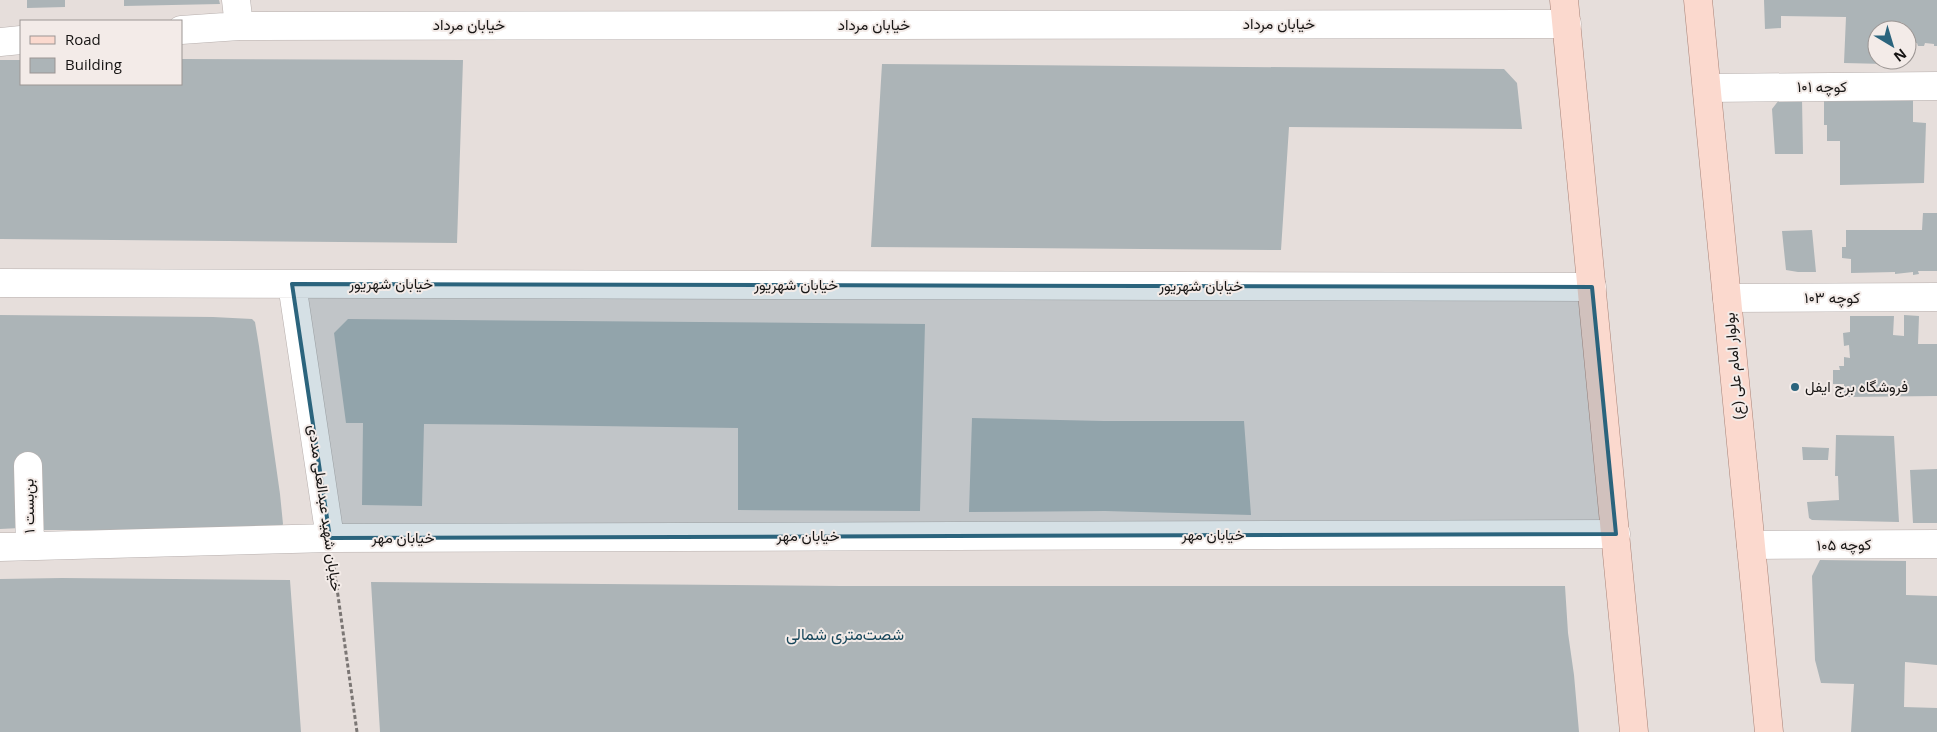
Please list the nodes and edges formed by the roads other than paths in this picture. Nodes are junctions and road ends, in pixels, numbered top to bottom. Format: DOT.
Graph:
graph roads {
  1 [pos="1698,0"];
  2 [pos="1566,12"];
  3 [pos="237,13"];
  4 [pos="182,30"];
  5 [pos="20,40"];
  6 [pos="0,42"];
  7 [pos="1937,86"];
  8 [pos="1707,88"];
  9 [pos="0,284"];
  10 [pos="292,284"];
  11 [pos="1592,287"];
  12 [pos="1937,297"];
  13 [pos="1727,298"];
  14 [pos="28,466"];
  15 [pos="1616,534"];
  16 [pos="330,538"];
  17 [pos="1937,544"];
  18 [pos="30,546"];
  19 [pos="1751,546"];
  20 [pos="0,547"];
  21 [pos="1634,732"];
  22 [pos="1769,732"];
  1 -- 8 [label="main road, بولوار امام علی (ع)"];
  2 -- 3 [label="street, خیابان مرداد"];
  2 -- 11 [label="main road"];
  3 -- 4 [label="street, خیابان مرداد"];
  5 -- 6 [label="street"];
  7 -- 8 [label="street, کوچه ۱۰۱"];
  8 -- 13 [label="main road, بولوار امام علی (ع)"];
  9 -- 10 [label="street, خیابان شهریور"];
  10 -- 11 [label="street, خیابان شهریور"];
  10 -- 16 [label="street, خیابان شهید عبدالعلی مددی"];
  11 -- 15 [label="main road"];
  12 -- 13 [label="street, کوچه ۱۰۳"];
  13 -- 19 [label="main road, بولوار امام علی (ع)"];
  14 -- 18 [label="street, بن‌بست ۱"];
  15 -- 16 [label="street, خیابان مهر"];
  15 -- 21 [label="main road"];
  16 -- 18 [label="street, خیابان مهر"];
  17 -- 19 [label="street, کوچه ۱۰۵"];
  18 -- 20 [label="street, خیابان مهر"];
  19 -- 22 [label="main road, بولوار امام علی (ع)"];
}
